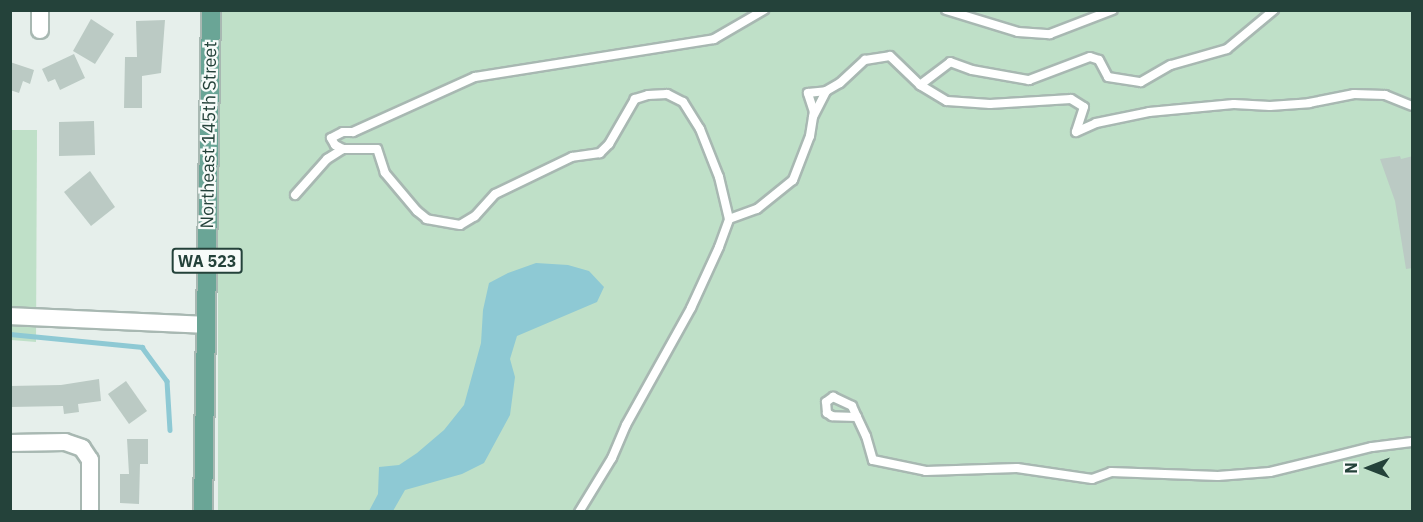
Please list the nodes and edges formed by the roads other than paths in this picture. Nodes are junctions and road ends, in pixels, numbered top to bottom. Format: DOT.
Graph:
graph roads {
  1 [pos="40,10"];
  2 [pos="211,10"];
  3 [pos="764,10"];
  4 [pos="946,10"];
  5 [pos="1113,10"];
  6 [pos="1274,10"];
  7 [pos="40,30"];
  8 [pos="920,85"];
  9 [pos="826,91"];
  10 [pos="1413,106"];
  11 [pos="813,117"];
  12 [pos="343,149"];
  13 [pos="295,195"];
  14 [pos="729,219"];
  15 [pos="10,316"];
  16 [pos="206,325"];
  17 [pos="857,417"];
  18 [pos="1413,442"];
  19 [pos="10,443"];
  20 [pos="90,512"];
  21 [pos="203,512"];
  22 [pos="579,512"];
  1 -- 7 [label="street"];
  2 -- 16 [label="main road, Northeast 145th Street / WA 523"];
  3 -- 12 [label="lane"];
  4 -- 5 [label="lane"];
  6 -- 8 [label="lane"];
  8 -- 9 [label="lane"];
  8 -- 10 [label="lane"];
  9 -- 11 [label="lane"];
  9 -- 11 [label="lane"];
  11 -- 14 [label="lane"];
  12 -- 13 [label="lane"];
  12 -- 14 [label="lane"];
  14 -- 22 [label="lane"];
  15 -- 16 [label="street"];
  16 -- 21 [label="main road, Northeast 145th Street / WA 523"];
  17 -- 18 [label="lane"];
  19 -- 20 [label="street"];
}
